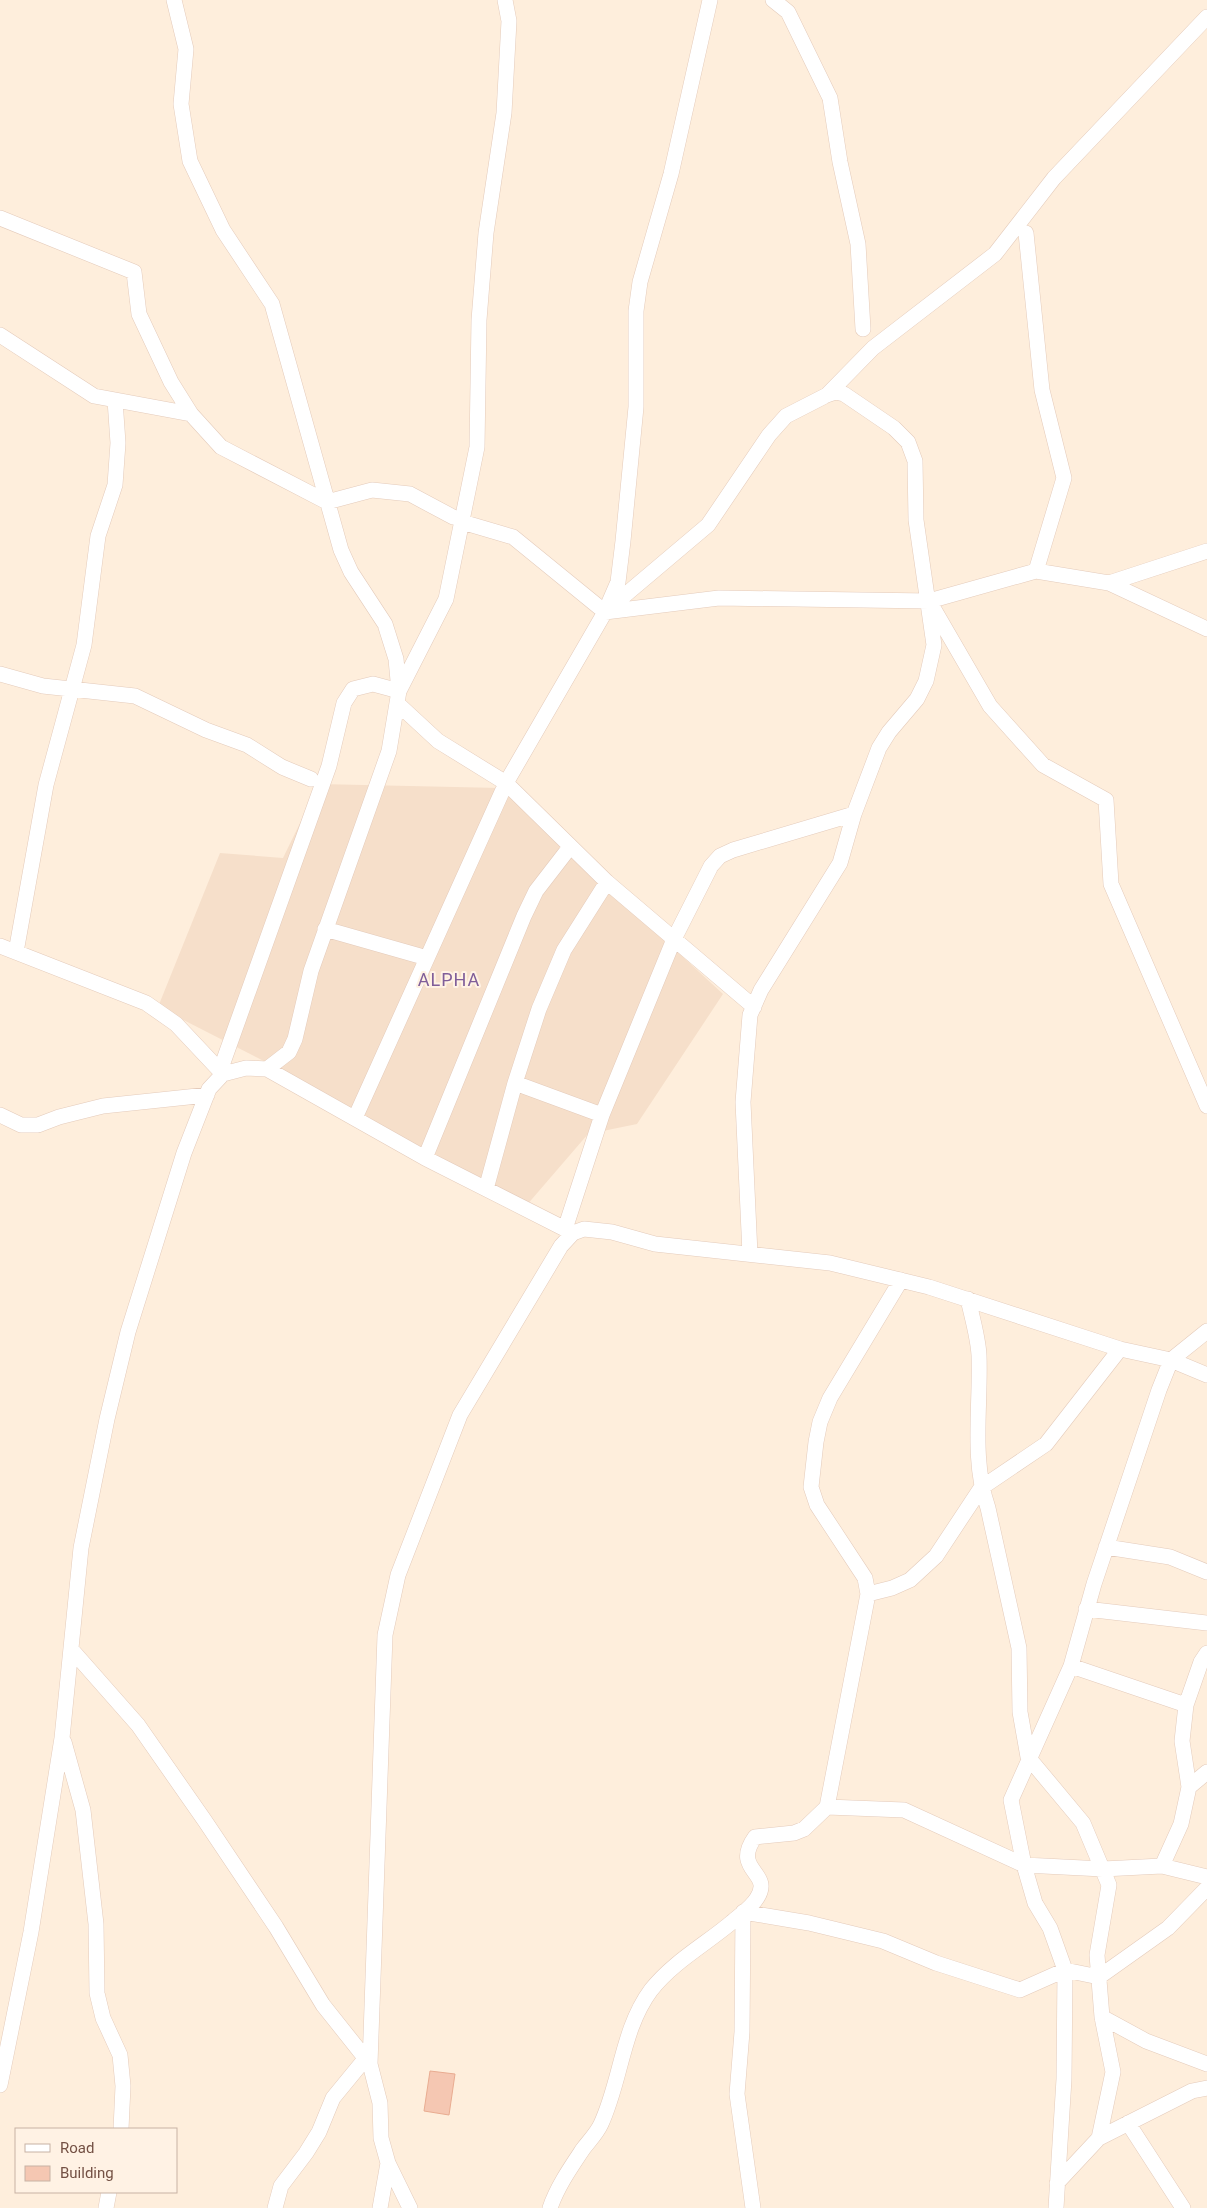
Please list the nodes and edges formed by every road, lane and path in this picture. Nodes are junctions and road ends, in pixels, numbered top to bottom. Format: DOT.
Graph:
graph roads {
  1 [pos="174,0"];
  2 [pos="504,0"];
  3 [pos="710,0"];
  4 [pos="773,0"];
  5 [pos="1207,17"];
  6 [pos="0,218"];
  7 [pos="1026,233"];
  8 [pos="863,329"];
  9 [pos="0,335"];
  10 [pos="827,395"];
  11 [pos="115,400"];
  12 [pos="191,414"];
  13 [pos="327,502"];
  14 [pos="458,519"];
  15 [pos="1207,551"];
  16 [pos="1036,571"];
  17 [pos="1109,583"];
  18 [pos="929,601"];
  19 [pos="605,612"];
  20 [pos="1207,629"];
  21 [pos="0,674"];
  22 [pos="73,688"];
  23 [pos="398,698"];
  24 [pos="311,780"];
  25 [pos="506,783"];
  26 [pos="854,814"];
  27 [pos="570,846"];
  28 [pos="607,882"];
  29 [pos="326,929"];
  30 [pos="674,939"];
  31 [pos="0,946"];
  32 [pos="16,952"];
  33 [pos="427,958"];
  34 [pos="754,1008"];
  35 [pos="267,1069"];
  36 [pos="221,1072"];
  37 [pos="515,1083"];
  38 [pos="207,1095"];
  39 [pos="1207,1106"];
  40 [pos="0,1115"];
  41 [pos="602,1115"];
  42 [pos="355,1118"];
  43 [pos="425,1158"];
  44 [pos="486,1189"];
  45 [pos="569,1231"];
  46 [pos="750,1254"];
  47 [pos="901,1280"];
  48 [pos="968,1299"];
  49 [pos="1207,1331"];
  50 [pos="1120,1348"];
  51 [pos="1171,1360"];
  52 [pos="1207,1375"];
  53 [pos="981,1488"];
  54 [pos="1106,1547"];
  55 [pos="1207,1572"];
  56 [pos="868,1594"];
  57 [pos="1086,1609"];
  58 [pos="1207,1623"];
  59 [pos="71,1649"];
  60 [pos="1207,1653"];
  61 [pos="1071,1666"];
  62 [pos="1186,1705"];
  63 [pos="62,1738"];
  64 [pos="1028,1757"];
  65 [pos="1207,1772"];
  66 [pos="1189,1786"];
  67 [pos="826,1807"];
  68 [pos="1024,1865"];
  69 [pos="1162,1866"];
  70 [pos="1103,1869"];
  71 [pos="1207,1877"];
  72 [pos="1207,1888"];
  73 [pos="744,1912"];
  74 [pos="1065,1970"];
  75 [pos="1099,1977"];
  76 [pos="1102,2016"];
  77 [pos="368,2061"];
  78 [pos="1207,2064"];
  79 [pos="0,2085"];
  80 [pos="1207,2088"];
  81 [pos="1128,2123"];
  82 [pos="121,2128"];
  83 [pos="1099,2138"];
  84 [pos="388,2163"];
  85 [pos="1057,2183"];
  86 [pos="109,2193"];
  87 [pos="106,2208"];
  88 [pos="275,2208"];
  89 [pos="380,2208"];
  90 [pos="410,2208"];
  91 [pos="550,2208"];
  92 [pos="753,2208"];
  93 [pos="1056,2208"];
  94 [pos="1183,2208"];
  1 -- 13 [label="street"];
  2 -- 14 [label="street"];
  3 -- 19 [label="street"];
  4 -- 8 [label="street"];
  5 -- 10 [label="street"];
  6 -- 12 [label="street"];
  7 -- 16 [label="street"];
  9 -- 11 [label="street"];
  10 -- 18 [label="street"];
  10 -- 19 [label="street"];
  11 -- 12 [label="street"];
  11 -- 22 [label="street"];
  12 -- 13 [label="street"];
  13 -- 14 [label="street"];
  13 -- 23 [label="street"];
  14 -- 19 [label="street"];
  14 -- 23 [label="street"];
  15 -- 17 [label="street"];
  16 -- 17 [label="street"];
  16 -- 18 [label="street"];
  17 -- 20 [label="street"];
  18 -- 19 [label="street"];
  18 -- 26 [label="street"];
  18 -- 39 [label="street"];
  19 -- 25 [label="street"];
  21 -- 22 [label="street"];
  22 -- 24 [label="street"];
  22 -- 32 [label="street"];
  23 -- 25 [label="street"];
  23 -- 29 [label="street"];
  23 -- 36 [label="street"];
  25 -- 27 [label="street"];
  25 -- 33 [label="street"];
  26 -- 30 [label="street"];
  26 -- 34 [label="street"];
  27 -- 28 [label="street"];
  27 -- 43 [label="street"];
  28 -- 30 [label="street"];
  28 -- 37 [label="street"];
  29 -- 33 [label="street"];
  29 -- 35 [label="street"];
  30 -- 34 [label="street"];
  30 -- 41 [label="street"];
  31 -- 32 [label="street"];
  32 -- 36 [label="street"];
  33 -- 42 [label="street"];
  34 -- 46 [label="street"];
  35 -- 36 [label="street"];
  35 -- 42 [label="street"];
  36 -- 38 [label="street"];
  37 -- 41 [label="street"];
  37 -- 44 [label="street"];
  38 -- 40 [label="street"];
  38 -- 59 [label="street"];
  41 -- 45 [label="street"];
  42 -- 43 [label="street"];
  43 -- 44 [label="street"];
  44 -- 45 [label="street"];
  45 -- 46 [label="street"];
  45 -- 77 [label="street"];
  46 -- 47 [label="street"];
  47 -- 48 [label="street"];
  47 -- 56 [label="street"];
  48 -- 50 [label="street"];
  48 -- 53 [label="street"];
  49 -- 51 [label="street"];
  50 -- 51 [label="street"];
  50 -- 53 [label="street"];
  51 -- 52 [label="street"];
  51 -- 54 [label="street"];
  53 -- 56 [label="street"];
  53 -- 64 [label="street"];
  54 -- 55 [label="street"];
  54 -- 57 [label="street"];
  56 -- 67 [label="street"];
  57 -- 58 [label="street"];
  57 -- 61 [label="street"];
  59 -- 63 [label="street"];
  59 -- 77 [label="street"];
  60 -- 62 [label="street"];
  61 -- 62 [label="street"];
  61 -- 64 [label="street"];
  62 -- 66 [label="street"];
  63 -- 79 [label="street"];
  63 -- 82 [label="street"];
  64 -- 68 [label="street"];
  64 -- 70 [label="street"];
  65 -- 66 [label="street"];
  66 -- 69 [label="street"];
  67 -- 68 [label="street"];
  67 -- 73 [label="street"];
  68 -- 70 [label="street"];
  68 -- 74 [label="street"];
  69 -- 70 [label="street"];
  69 -- 71 [label="street"];
  70 -- 75 [label="street"];
  72 -- 75 [label="street"];
  73 -- 74 [label="street"];
  73 -- 91 [label="street"];
  73 -- 92 [label="street"];
  74 -- 75 [label="street"];
  74 -- 85 [label="street"];
  75 -- 76 [label="street"];
  76 -- 78 [label="street"];
  76 -- 83 [label="street"];
  77 -- 84 [label="street"];
  77 -- 88 [label="street"];
  80 -- 81 [label="street"];
  81 -- 83 [label="street"];
  81 -- 94 [label="street"];
  83 -- 85 [label="street"];
  84 -- 89 [label="street"];
  84 -- 90 [label="street"];
  85 -- 93 [label="street"];
  86 -- 87 [label="street"];
}
